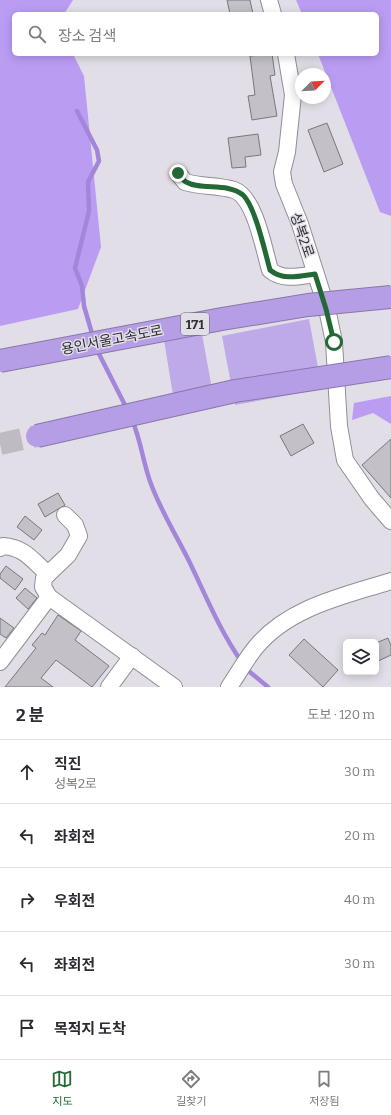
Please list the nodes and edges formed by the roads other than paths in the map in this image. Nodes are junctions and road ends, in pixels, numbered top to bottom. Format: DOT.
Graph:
graph roads {
  1 [pos="269,0"];
  2 [pos="272,12"];
  3 [pos="286,56"];
  4 [pos="178,173"];
  5 [pos="315,274"];
  6 [pos="391,297"];
  7 [pos="0,361"];
  8 [pos="391,367"];
  9 [pos="37,436"];
  10 [pos="65,515"];
  11 [pos="391,521"];
  12 [pos="0,548"];
  13 [pos="48,574"];
  14 [pos="391,581"];
  15 [pos="48,597"];
  16 [pos="132,656"];
  17 [pos="0,662"];
  18 [pos="232,682"];
  19 [pos="108,687"];
  20 [pos="174,687"];
  1 -- 2 [label="street"];
  3 -- 5 [label="street, 성복2로"];
  4 -- 5 [label="street"];
  5 -- 11 [label="street, 성복2로"];
  6 -- 7 [label="highway, 용인서울고속도로 / 171, bridge"];
  8 -- 9 [label="highway, bridge"];
  10 -- 13 [label="street"];
  12 -- 13 [label="street"];
  13 -- 15 [label="street"];
  14 -- 18 [label="street"];
  15 -- 16 [label="street"];
  15 -- 17 [label="street"];
  16 -- 19 [label="street"];
  16 -- 20 [label="street"];
}
